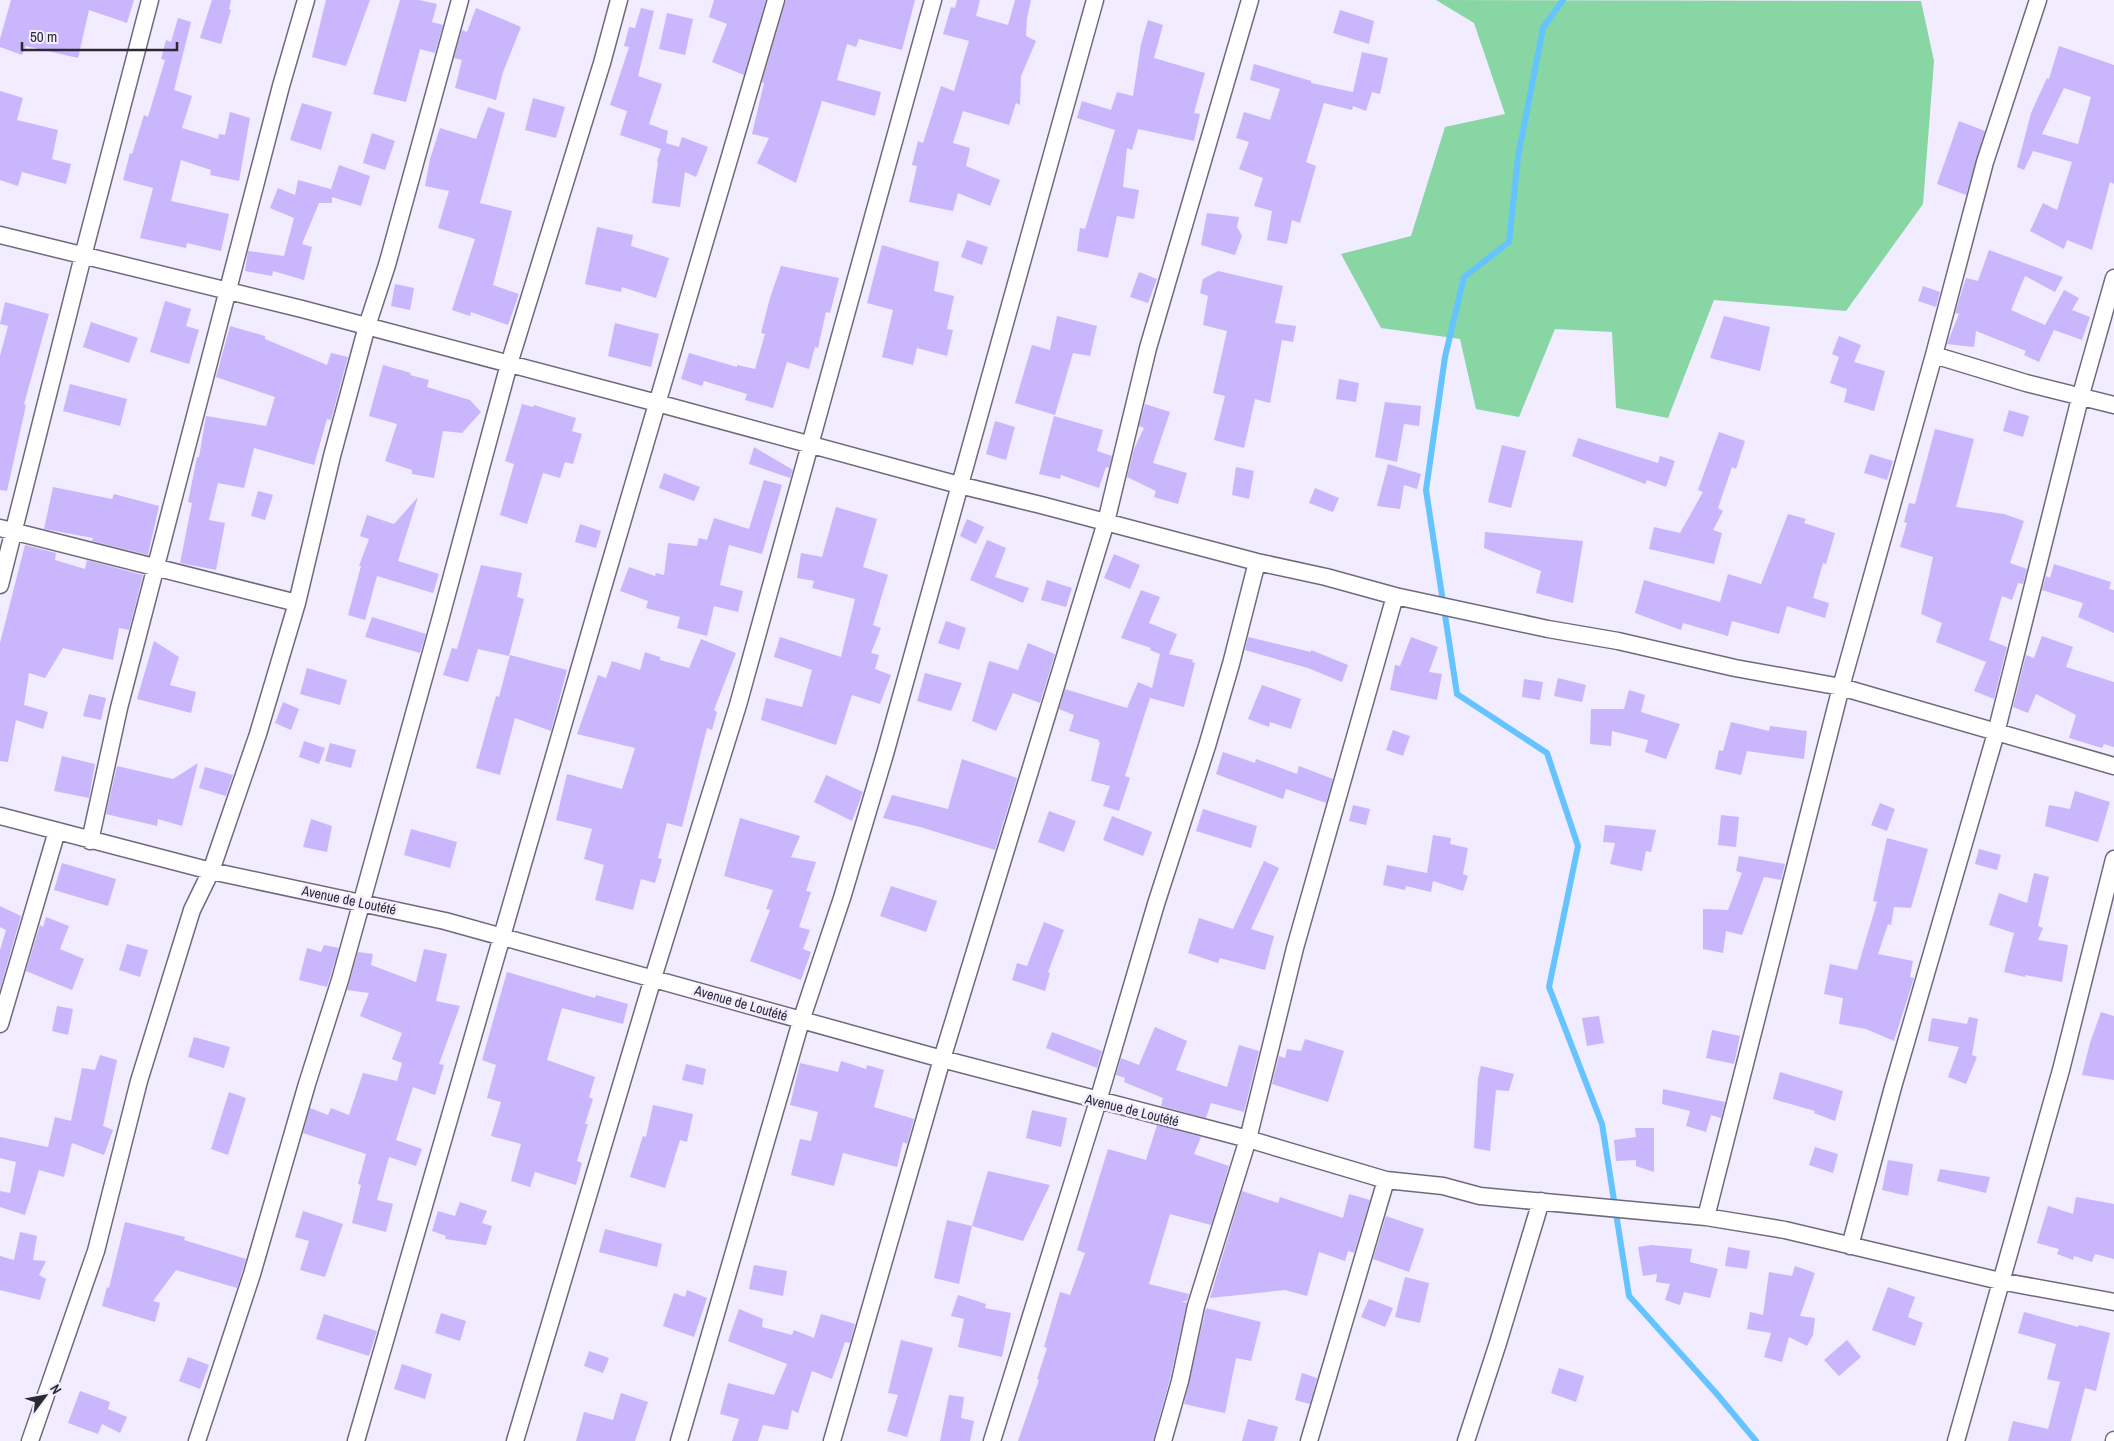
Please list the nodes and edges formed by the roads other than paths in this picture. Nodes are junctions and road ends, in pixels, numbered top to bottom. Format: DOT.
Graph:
graph roads {
  1 [pos="150,0"];
  2 [pos="306,0"];
  3 [pos="460,0"];
  4 [pos="619,0"];
  5 [pos="776,0"];
  6 [pos="933,0"];
  7 [pos="1095,0"];
  8 [pos="1250,0"];
  9 [pos="2038,0"];
  10 [pos="0,235"];
  11 [pos="83,256"];
  12 [pos="2114,278"];
  13 [pos="228,292"];
  14 [pos="367,326"];
  15 [pos="1934,355"];
  16 [pos="509,364"];
  17 [pos="2080,398"];
  18 [pos="657,403"];
  19 [pos="2114,405"];
  20 [pos="809,445"];
  21 [pos="959,485"];
  22 [pos="1106,522"];
  23 [pos="7,529"];
  24 [pos="1257,562"];
  25 [pos="155,569"];
  26 [pos="0,585"];
  27 [pos="1395,596"];
  28 [pos="297,603"];
  29 [pos="1841,687"];
  30 [pos="1996,733"];
  31 [pos="2114,766"];
  32 [pos="0,816"];
  33 [pos="57,831"];
  34 [pos="90,840"];
  35 [pos="2114,859"];
  36 [pos="211,871"];
  37 [pos="362,902"];
  38 [pos="502,936"];
  39 [pos="653,978"];
  40 [pos="801,1020"];
  41 [pos="0,1024"];
  42 [pos="942,1059"];
  43 [pos="1098,1101"];
  44 [pos="1248,1139"];
  45 [pos="1386,1180"];
  46 [pos="1541,1201"];
  47 [pos="1706,1217"];
  48 [pos="1850,1246"];
  49 [pos="2000,1281"];
  50 [pos="2114,1302"];
  51 [pos="30,1441"];
  52 [pos="197,1441"];
  53 [pos="356,1441"];
  54 [pos="515,1441"];
  55 [pos="679,1441"];
  56 [pos="832,1441"];
  57 [pos="992,1441"];
  58 [pos="1162,1441"];
  59 [pos="1309,1441"];
  60 [pos="1466,1441"];
  61 [pos="1956,1441"];
  1 -- 11 [label="street"];
  2 -- 13 [label="street"];
  3 -- 14 [label="street"];
  4 -- 16 [label="street"];
  5 -- 18 [label="street"];
  6 -- 20 [label="street"];
  7 -- 21 [label="street"];
  8 -- 22 [label="street"];
  9 -- 15 [label="street"];
  10 -- 11 [label="street"];
  11 -- 13 [label="street"];
  11 -- 23 [label="street"];
  12 -- 17 [label="street"];
  13 -- 14 [label="street"];
  13 -- 25 [label="street"];
  14 -- 16 [label="street"];
  14 -- 28 [label="street"];
  15 -- 17 [label="street"];
  15 -- 29 [label="street"];
  16 -- 18 [label="street"];
  16 -- 37 [label="street"];
  17 -- 19 [label="street"];
  17 -- 30 [label="street"];
  18 -- 20 [label="street"];
  18 -- 38 [label="street"];
  20 -- 21 [label="street"];
  20 -- 39 [label="street"];
  21 -- 22 [label="street"];
  21 -- 40 [label="street"];
  22 -- 24 [label="street"];
  22 -- 42 [label="street"];
  23 -- 25 [label="street"];
  23 -- 26 [label="street"];
  24 -- 27 [label="street"];
  24 -- 43 [label="street"];
  25 -- 28 [label="street"];
  25 -- 34 [label="street"];
  27 -- 29 [label="street"];
  27 -- 44 [label="street"];
  28 -- 36 [label="street"];
  29 -- 30 [label="street"];
  29 -- 47 [label="street"];
  30 -- 31 [label="street"];
  30 -- 48 [label="street"];
  32 -- 33 [label="street, Avenue de Loutété"];
  33 -- 34 [label="street, Avenue de Loutété"];
  33 -- 41 [label="street"];
  34 -- 36 [label="street, Avenue de Loutété"];
  35 -- 49 [label="street"];
  36 -- 37 [label="street, Avenue de Loutété"];
  36 -- 51 [label="street"];
  37 -- 38 [label="street, Avenue de Loutété"];
  37 -- 52 [label="street"];
  38 -- 39 [label="street, Avenue de Loutété"];
  38 -- 53 [label="street"];
  39 -- 40 [label="street, Avenue de Loutété"];
  39 -- 54 [label="street"];
  40 -- 42 [label="street, Avenue de Loutété"];
  40 -- 55 [label="street"];
  42 -- 43 [label="street, Avenue de Loutété"];
  42 -- 56 [label="street"];
  43 -- 44 [label="street, Avenue de Loutété"];
  43 -- 57 [label="street"];
  44 -- 45 [label="street, Avenue de Loutété"];
  44 -- 58 [label="street"];
  45 -- 46 [label="street, Avenue de Loutété"];
  45 -- 59 [label="street"];
  46 -- 47 [label="street, Avenue de Loutété"];
  46 -- 60 [label="street"];
  47 -- 48 [label="street, Avenue de Loutété"];
  48 -- 49 [label="street, Avenue de Loutété"];
  49 -- 50 [label="street, Avenue de Loutété"];
  49 -- 61 [label="street"];
}
